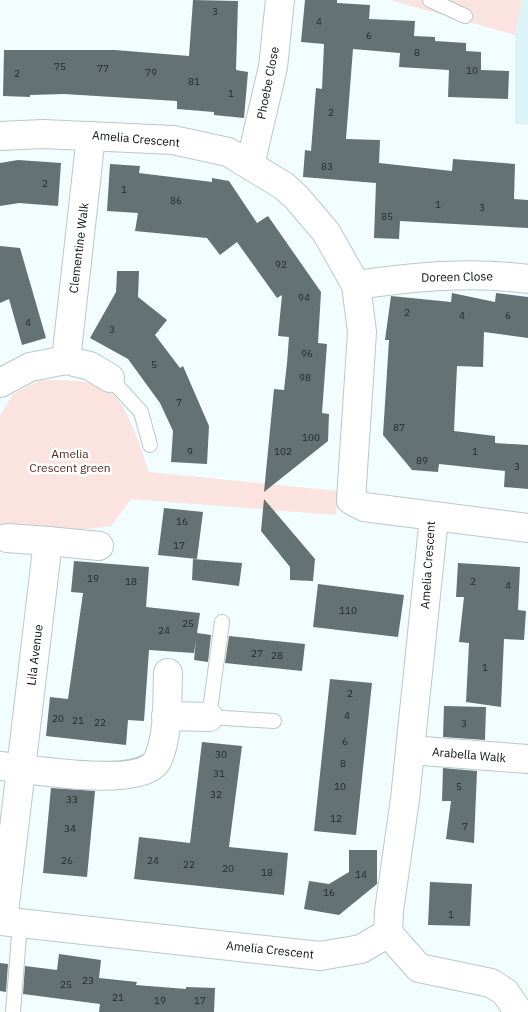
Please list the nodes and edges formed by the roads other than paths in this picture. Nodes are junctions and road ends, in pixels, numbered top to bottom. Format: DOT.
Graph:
graph roads {
  1 [pos="280,0"];
  2 [pos="430,0"];
  3 [pos="465,16"];
  4 [pos="0,136"];
  5 [pos="92,136"];
  6 [pos="250,166"];
  7 [pos="528,279"];
  8 [pos="356,285"];
  9 [pos="66,360"];
  10 [pos="110,378"];
  11 [pos="0,383"];
  12 [pos="150,445"];
  13 [pos="434,517"];
  14 [pos="528,528"];
  15 [pos="7,538"];
  16 [pos="48,541"];
  17 [pos="98,546"];
  18 [pos="222,622"];
  19 [pos="168,673"];
  20 [pos="166,716"];
  21 [pos="209,717"];
  22 [pos="274,722"];
  23 [pos="410,750"];
  24 [pos="528,759"];
  25 [pos="11,767"];
  26 [pos="8,922"];
  27 [pos="388,933"];
  28 [pos="13,1012"];
  29 [pos="516,1012"];
  1 -- 6 [label="street, Phoebe Close"];
  2 -- 3 [label="lane"];
  4 -- 5 [label="street, Amelia Crescent"];
  5 -- 6 [label="street, Amelia Crescent"];
  5 -- 9 [label="street, Clementine Walk"];
  6 -- 8 [label="street, Amelia Crescent"];
  7 -- 8 [label="street, Doreen Close"];
  8 -- 13 [label="street, Amelia Crescent"];
  9 -- 10 [label="street"];
  9 -- 11 [label="street"];
  10 -- 12 [label="lane"];
  13 -- 14 [label="street"];
  13 -- 23 [label="street, Amelia Crescent"];
  15 -- 16 [label="street"];
  16 -- 17 [label="street"];
  16 -- 25 [label="street, Lila Avenue"];
  18 -- 21 [label="lane"];
  19 -- 20 [label="street"];
  20 -- 21 [label="street"];
  20 -- 25 [label="street"];
  21 -- 22 [label="lane"];
  23 -- 24 [label="street, Arabella Walk"];
  23 -- 27 [label="street, Amelia Crescent"];
  25 -- 26 [label="street, Lila Avenue"];
  26 -- 27 [label="street, Amelia Crescent"];
  26 -- 28 [label="lane"];
  27 -- 29 [label="street"];
}
